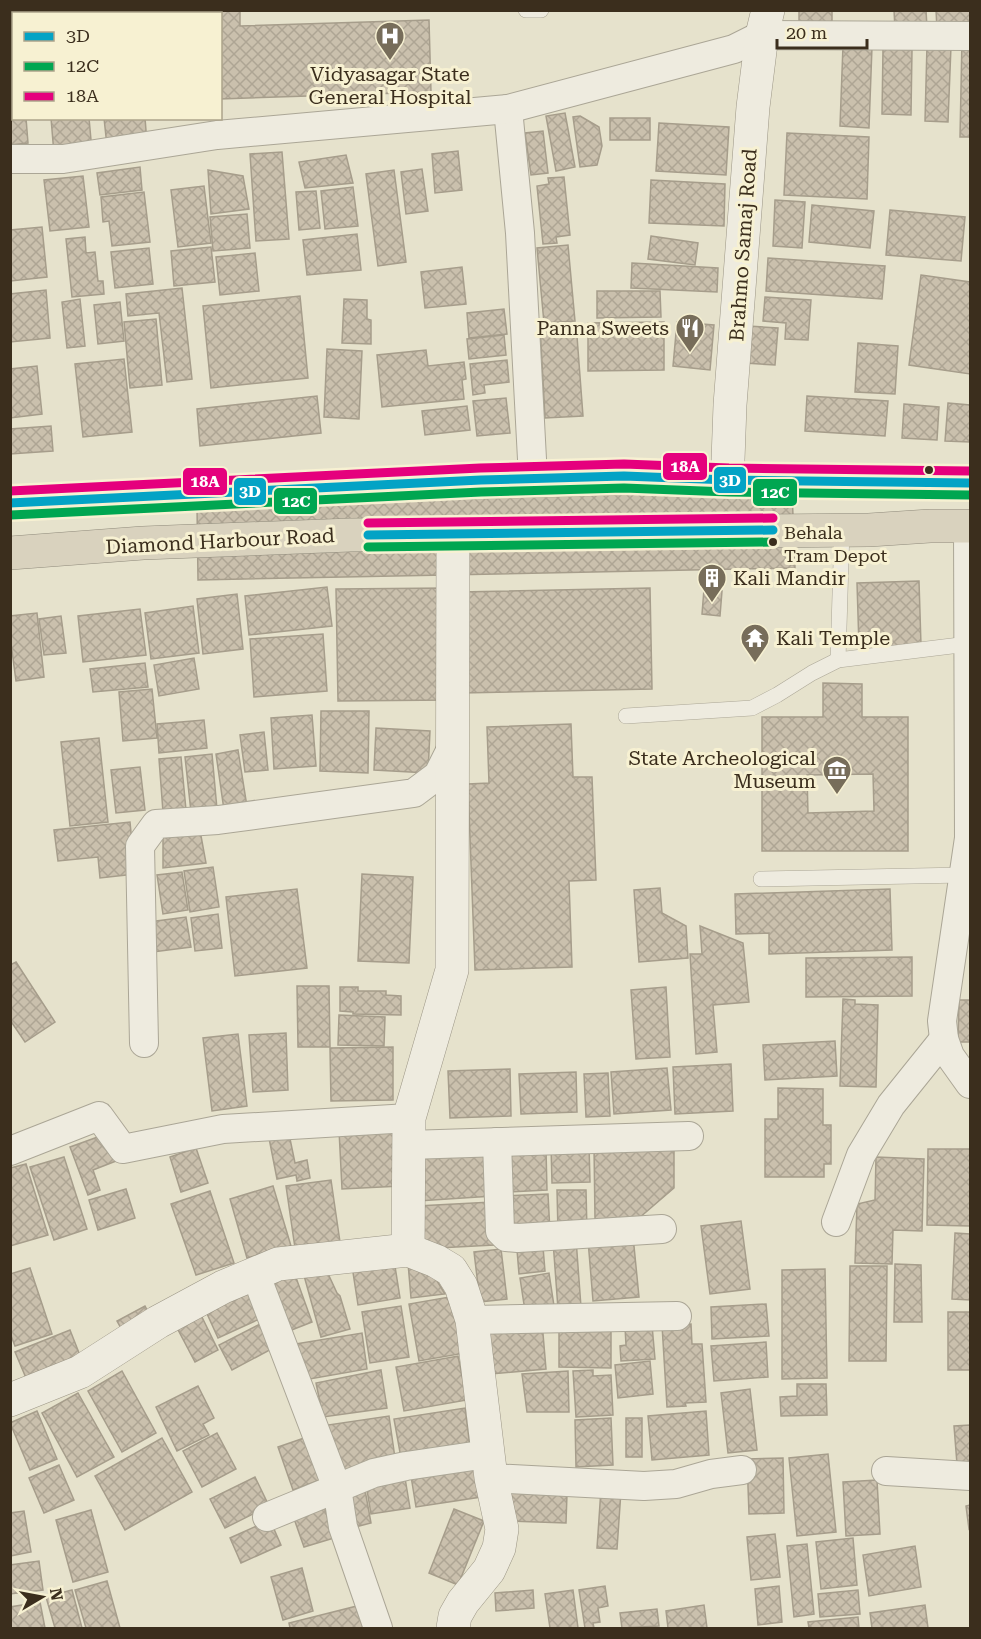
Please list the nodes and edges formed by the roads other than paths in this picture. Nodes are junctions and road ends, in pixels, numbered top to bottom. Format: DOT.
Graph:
graph roads {
  1 [pos="526,10"];
  2 [pos="541,10"];
  3 [pos="765,23"];
  4 [pos="970,36"];
  5 [pos="508,109"];
  6 [pos="10,159"];
  7 [pos="533,478"];
  8 [pos="729,480"];
  9 [pos="970,483"];
  10 [pos="10,503"];
  11 [pos="969,526"];
  12 [pos="842,529"];
  13 [pos="453,535"];
  14 [pos="10,553"];
  15 [pos="968,644"];
  16 [pos="838,660"];
  17 [pos="626,716"];
  18 [pos="452,747"];
  19 [pos="970,838"];
  20 [pos="964,875"];
  21 [pos="761,879"];
  22 [pos="944,1039"];
  23 [pos="144,1043"];
  24 [pos="970,1084"];
  25 [pos="409,1131"];
  26 [pos="689,1136"];
  27 [pos="497,1142"];
  28 [pos="10,1151"];
  29 [pos="836,1222"];
  30 [pos="662,1229"];
  31 [pos="408,1250"];
  32 [pos="255,1274"];
  33 [pos="677,1316"];
  34 [pos="472,1320"];
  35 [pos="10,1400"];
  36 [pos="489,1466"];
  37 [pos="742,1470"];
  38 [pos="886,1472"];
  39 [pos="970,1476"];
  40 [pos="337,1488"];
  41 [pos="267,1517"];
  42 [pos="378,1629"];
  43 [pos="453,1629"];
  1 -- 2 [label="lane"];
  3 -- 4 [label="street"];
  3 -- 5 [label="street"];
  3 -- 8 [label="street, Brahmo Samaj Road"];
  5 -- 6 [label="street"];
  5 -- 7 [label="street"];
  7 -- 8 [label="highway"];
  7 -- 10 [label="highway"];
  8 -- 9 [label="highway"];
  11 -- 12 [label="highway, Diamond Harbour Road"];
  11 -- 15 [label="street"];
  12 -- 13 [label="highway, Diamond Harbour Road"];
  12 -- 16 [label="lane"];
  13 -- 14 [label="highway, Diamond Harbour Road"];
  13 -- 18 [label="street"];
  15 -- 16 [label="lane"];
  15 -- 19 [label="street"];
  16 -- 17 [label="lane"];
  18 -- 23 [label="street"];
  18 -- 25 [label="street"];
  19 -- 20 [label="street"];
  20 -- 21 [label="lane"];
  20 -- 22 [label="street"];
  22 -- 24 [label="street"];
  22 -- 29 [label="street"];
  25 -- 27 [label="street"];
  25 -- 28 [label="street"];
  25 -- 31 [label="street"];
  26 -- 27 [label="street"];
  27 -- 30 [label="street"];
  31 -- 32 [label="street"];
  31 -- 34 [label="street"];
  32 -- 35 [label="street"];
  32 -- 40 [label="street"];
  33 -- 34 [label="street"];
  34 -- 36 [label="street"];
  36 -- 37 [label="street"];
  36 -- 40 [label="street"];
  36 -- 43 [label="street"];
  38 -- 39 [label="street"];
  40 -- 41 [label="street"];
  40 -- 42 [label="street"];
}
